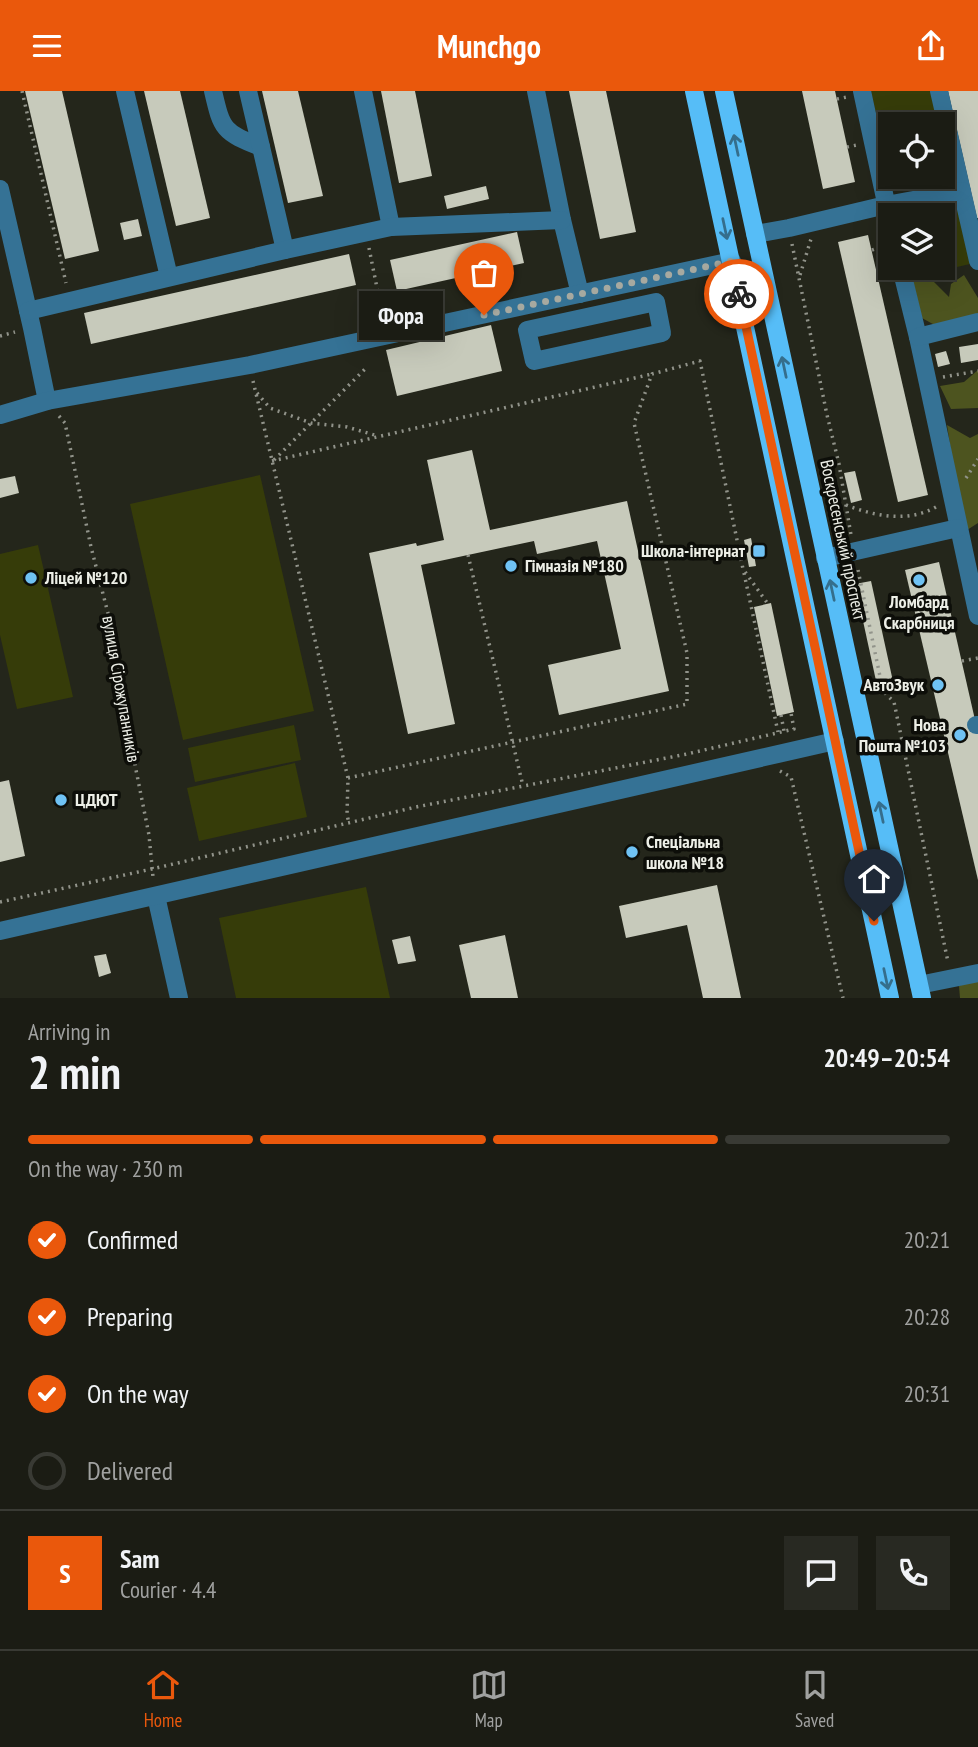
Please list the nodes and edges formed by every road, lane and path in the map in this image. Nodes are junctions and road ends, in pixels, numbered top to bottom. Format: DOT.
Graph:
graph roads {
  1 [pos="22,91"];
  2 [pos="125,91"];
  3 [pos="212,91"];
  4 [pos="248,91"];
  5 [pos="363,91"];
  6 [pos="536,91"];
  7 [pos="694,91"];
  8 [pos="724,91"];
  9 [pos="862,91"];
  10 [pos="939,91"];
  11 [pos="261,146"];
  12 [pos="0,189"];
  13 [pos="962,191"];
  14 [pos="886,203"];
  15 [pos="897,203"];
  16 [pos="878,207"];
  17 [pos="562,220"];
  18 [pos="817,221"];
  19 [pos="390,227"];
  20 [pos="789,228"];
  21 [pos="365,232"];
  22 [pos="755,234"];
  23 [pos="878,248"];
  24 [pos="285,250"];
  25 [pos="872,250"];
  26 [pos="732,261"];
  27 [pos="978,261"];
  28 [pos="169,277"];
  29 [pos="799,277"];
  30 [pos="904,280"];
  31 [pos="571,296"];
  32 [pos="70,301"];
  33 [pos="381,308"];
  34 [pos="28,311"];
  35 [pos="568,321"];
  36 [pos="978,322"];
  37 [pos="918,337"];
  38 [pos="250,365"];
  39 [pos="367,367"];
  40 [pos="978,371"];
  41 [pos="652,374"];
  42 [pos="927,379"];
  43 [pos="255,392"];
  44 [pos="47,401"];
  45 [pos="0,415"];
  46 [pos="311,423"];
  47 [pos="381,436"];
  48 [pos="272,461"];
  49 [pos="952,498"];
  50 [pos="846,505"];
  51 [pos="965,533"];
  52 [pos="853,552"];
  53 [pos="468,555"];
  54 [pos="825,558"];
  55 [pos="743,569"];
  56 [pos="768,604"];
  57 [pos="978,617"];
  58 [pos="978,657"];
  59 [pos="962,661"];
  60 [pos="791,713"];
  61 [pos="781,715"];
  62 [pos="784,731"];
  63 [pos="778,732"];
  64 [pos="835,741"];
  65 [pos="513,742"];
  66 [pos="776,768"];
  67 [pos="348,778"];
  68 [pos="523,786"];
  69 [pos="349,823"];
  70 [pos="152,869"];
  71 [pos="156,896"];
  72 [pos="0,902"];
  73 [pos="0,931"];
  74 [pos="978,973"];
  75 [pos="951,978"];
  76 [pos="921,992"];
  77 [pos="179,998"];
  78 [pos="843,998"];
  79 [pos="890,998"];
  1 -- 32 [label="path"];
  2 -- 28 [label="street"];
  3 -- 11 [label="street"];
  4 -- 11 [label="street"];
  5 -- 19 [label="street"];
  6 -- 17 [label="street"];
  7 -- 26 [label="main road, one-way"];
  22 -- 8 [label="main road, Воскресенський проспект, one-way"];
  9 -- 14 [label="street"];
  10 -- 13 [label="street"];
  11 -- 24 [label="street"];
  12 -- 34 [label="street"];
  13 -- 15 [label="street"];
  13 -- 27 [label="street"];
  16 -- 18 [label="street"];
  17 -- 19 [label="street"];
  17 -- 31 [label="street"];
  18 -- 20 [label="street"];
  18 -- 29 [label="path"];
  19 -- 21 [label="street"];
  20 -- 22 [label="street"];
  20 -- 29 [label="path"];
  21 -- 24 [label="street"];
  21 -- 33 [label="path"];
  54 -- 22 [label="main road, Воскресенський проспект, one-way"];
  23 -- 25 [label="path"];
  24 -- 28 [label="street"];
  26 -- 31 [label="street"];
  26 -- 64 [label="main road"];
  28 -- 32 [label="street"];
  29 -- 50 [label="path"];
  30 -- 37 [label="street"];
  31 -- 35 [label="street"];
  31 -- 38 [label="street"];
  32 -- 34 [label="street"];
  34 -- 44 [label="street"];
  35 -- 35 [label="street"];
  36 -- 37 [label="street"];
  37 -- 42 [label="street"];
  38 -- 43 [label="path"];
  38 -- 44 [label="street"];
  39 -- 46 [label="path"];
  40 -- 42 [label="path"];
  41 -- 47 [label="path"];
  41 -- 55 [label="path"];
  41 -- 65 [label="path"];
  42 -- 49 [label="street"];
  43 -- 46 [label="path"];
  43 -- 48 [label="path"];
  44 -- 45 [label="street"];
  44 -- 70 [label="path, вулиця Сірожупанників"];
  46 -- 47 [label="path"];
  46 -- 48 [label="path"];
  47 -- 48 [label="path"];
  48 -- 67 [label="path"];
  49 -- 50 [label="path"];
  49 -- 51 [label="street"];
  50 -- 52 [label="path"];
  51 -- 52 [label="street"];
  51 -- 57 [label="street"];
  52 -- 54 [label="street"];
  52 -- 75 [label="path"];
  53 -- 65 [label="path"];
  76 -- 54 [label="main road, Воскресенський проспект, one-way"];
  55 -- 56 [label="path"];
  55 -- 63 [label="path"];
  58 -- 59 [label="path"];
  60 -- 62 [label="path"];
  61 -- 62 [label="path"];
  62 -- 63 [label="path"];
  63 -- 68 [label="path"];
  64 -- 71 [label="street"];
  64 -- 79 [label="main road, one-way"];
  65 -- 67 [label="path"];
  65 -- 68 [label="path"];
  66 -- 78 [label="path"];
  67 -- 69 [label="path"];
  68 -- 69 [label="path"];
  69 -- 70 [label="path"];
  70 -- 72 [label="path"];
  71 -- 73 [label="street"];
  71 -- 77 [label="street"];
  74 -- 75 [label="street"];
  75 -- 76 [label="street"];
}
